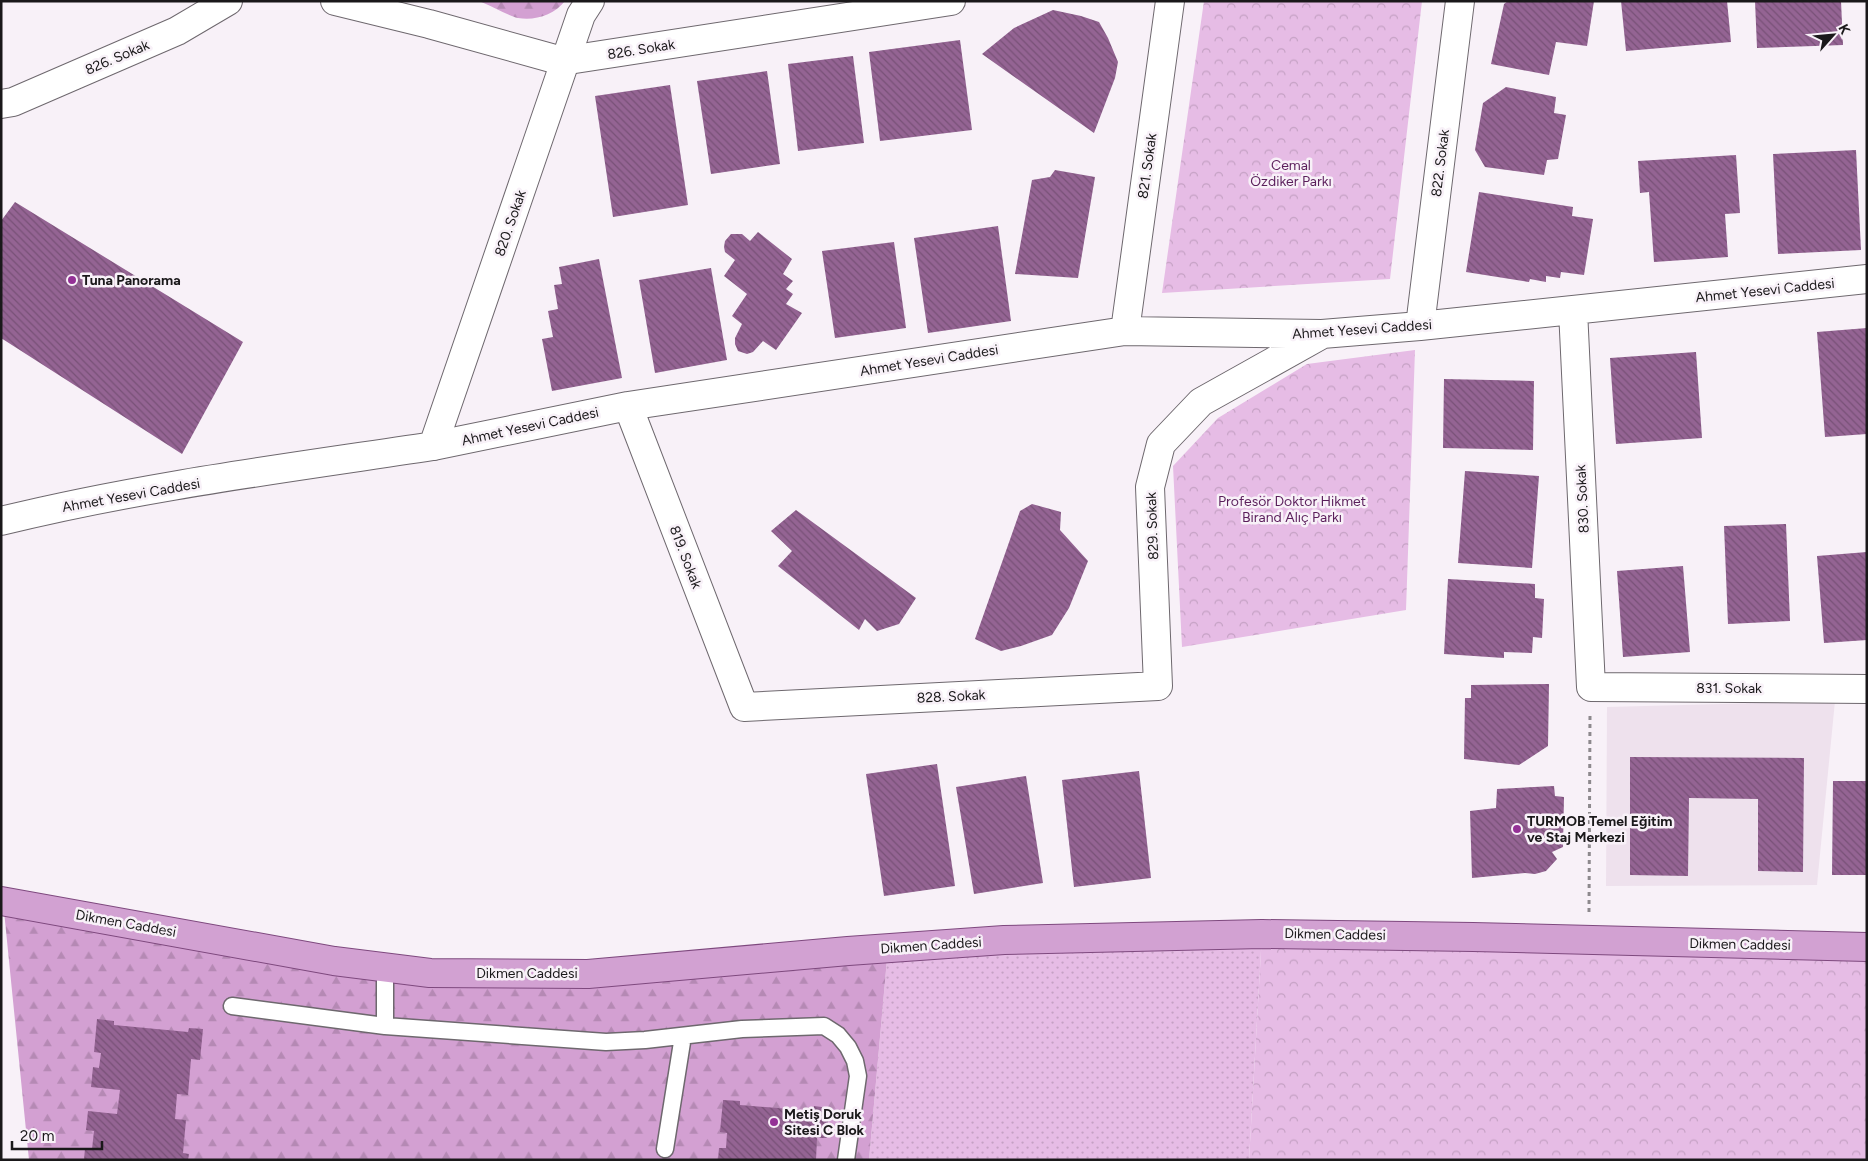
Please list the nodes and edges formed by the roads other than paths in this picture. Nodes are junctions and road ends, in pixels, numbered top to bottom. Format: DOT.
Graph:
graph roads {
  1 [pos="228,1"];
  2 [pos="335,1"];
  3 [pos="590,1"];
  4 [pos="951,1"];
  5 [pos="1170,1"];
  6 [pos="1460,1"];
  7 [pos="566,60"];
  8 [pos="1,104"];
  9 [pos="1867,280"];
  10 [pos="1572,310"];
  11 [pos="1420,326"];
  12 [pos="1125,331"];
  13 [pos="1322,334"];
  14 [pos="628,406"];
  15 [pos="433,446"];
  16 [pos="1,521"];
  17 [pos="1158,686"];
  18 [pos="1591,687"];
  19 [pos="1867,688"];
  20 [pos="744,707"];
  21 [pos="1,901"];
  22 [pos="1867,947"];
  23 [pos="385,968"];
  24 [pos="232,1006"];
  25 [pos="385,1026"];
  26 [pos="683,1036"];
  27 [pos="665,1149"];
  28 [pos="846,1160"];
  1 -- 8 [label="street, 826. Sokak"];
  2 -- 7 [label="street, 826. Sokak"];
  3 -- 7 [label="street, 820. Sokak"];
  4 -- 7 [label="street, 826. Sokak"];
  5 -- 12 [label="street, 821. Sokak"];
  6 -- 11 [label="street, 822. Sokak"];
  7 -- 15 [label="street, 820. Sokak"];
  9 -- 10 [label="street, Ahmet Yesevi Caddesi"];
  10 -- 11 [label="street, Ahmet Yesevi Caddesi"];
  10 -- 18 [label="street, 830. Sokak"];
  11 -- 13 [label="street, Ahmet Yesevi Caddesi"];
  12 -- 13 [label="street, Ahmet Yesevi Caddesi"];
  12 -- 14 [label="street, Ahmet Yesevi Caddesi"];
  13 -- 17 [label="street, 829. Sokak"];
  14 -- 15 [label="street, Ahmet Yesevi Caddesi"];
  14 -- 20 [label="street, 819. Sokak"];
  15 -- 16 [label="street, Ahmet Yesevi Caddesi"];
  17 -- 20 [label="street, 828. Sokak"];
  18 -- 19 [label="street, 831. Sokak"];
  21 -- 23 [label="main road, Dikmen Caddesi"];
  22 -- 23 [label="main road, Dikmen Caddesi"];
  23 -- 25 [label="lane"];
  24 -- 25 [label="lane"];
  25 -- 26 [label="lane"];
  26 -- 27 [label="lane"];
  26 -- 28 [label="lane"];
}
